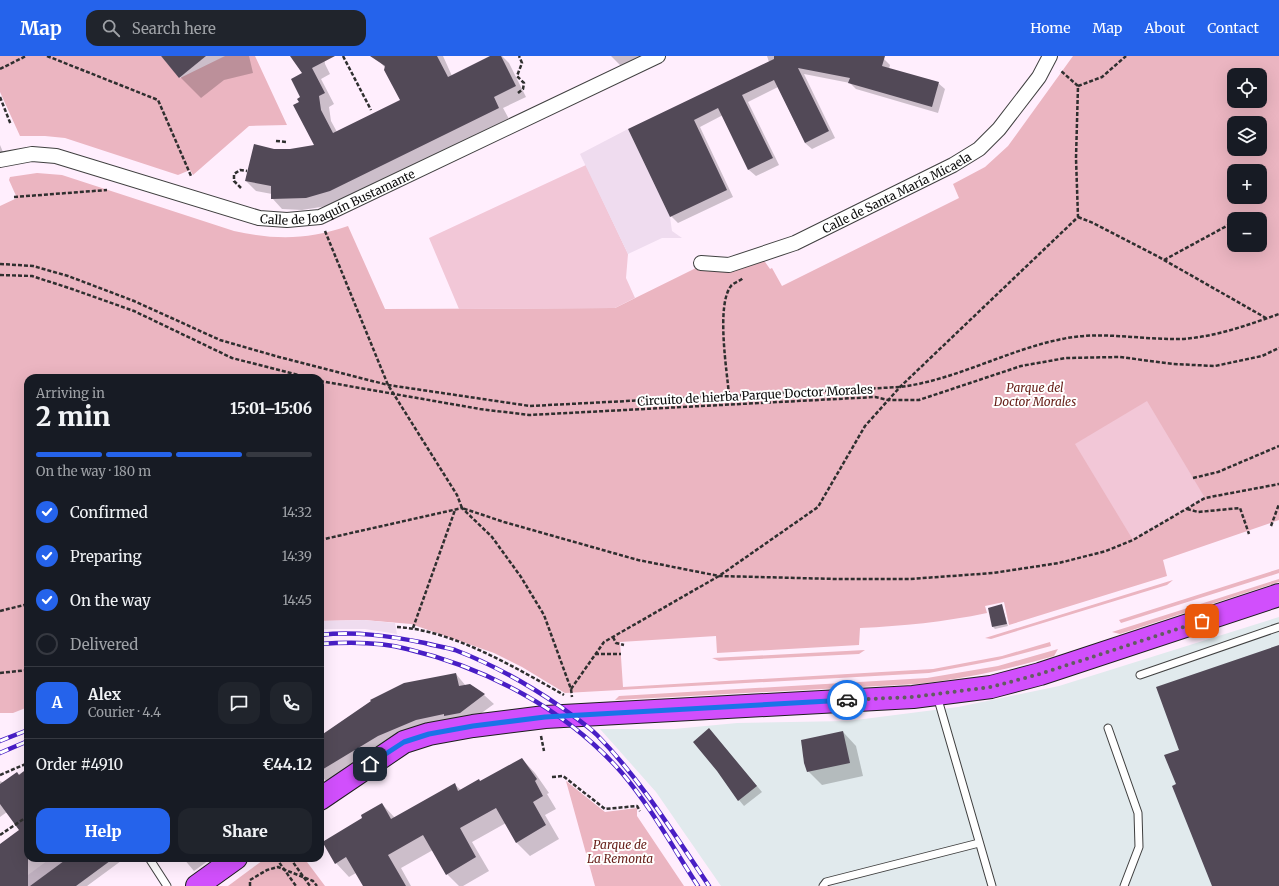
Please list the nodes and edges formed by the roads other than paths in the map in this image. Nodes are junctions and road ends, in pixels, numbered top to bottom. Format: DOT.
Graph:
graph roads {
  1 [pos="658,56"];
  2 [pos="1050,56"];
  3 [pos="0,160"];
  4 [pos="701,263"];
  5 [pos="1279,596"];
  6 [pos="1279,627"];
  7 [pos="1140,675"];
  8 [pos="936,694"];
  9 [pos="1108,728"];
  10 [pos="324,796"];
  11 [pos="979,843"];
  12 [pos="152,862"];
  13 [pos="230,862"];
  14 [pos="167,885"];
  15 [pos="197,886"];
  16 [pos="823,886"];
  17 [pos="992,886"];
  18 [pos="1124,886"];
  1 -- 3 [label="street, Calle de Joaquín Bustamante"];
  2 -- 4 [label="street, Calle de Santa María Micaela"];
  5 -- 8 [label="highway"];
  6 -- 7 [label="lane"];
  8 -- 10 [label="highway"];
  8 -- 11 [label="lane"];
  9 -- 18 [label="lane"];
  11 -- 16 [label="lane"];
  11 -- 17 [label="lane"];
  12 -- 14 [label="lane"];
  13 -- 15 [label="highway"];
}
